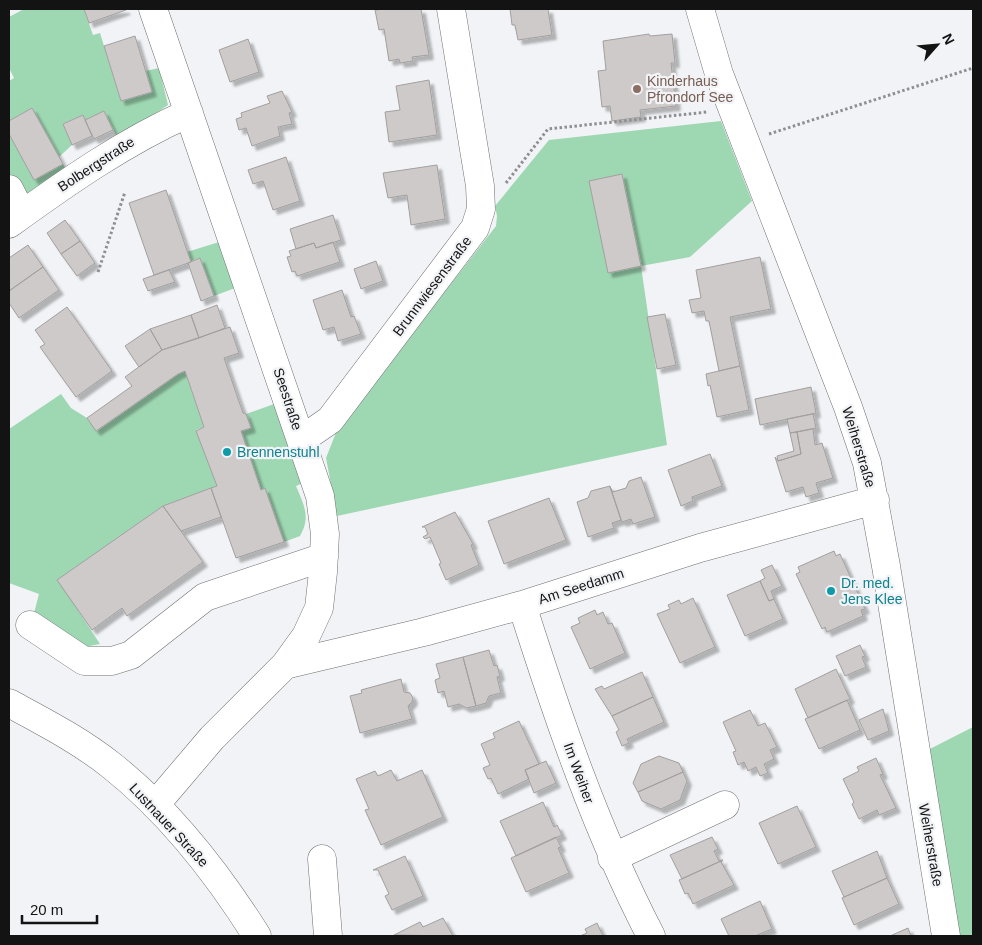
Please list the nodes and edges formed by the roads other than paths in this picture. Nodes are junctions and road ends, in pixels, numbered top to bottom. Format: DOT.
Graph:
graph roads {
  1 [pos="153,9"];
  2 [pos="451,9"];
  3 [pos="700,9"];
  4 [pos="189,114"];
  5 [pos="9,189"];
  6 [pos="16,219"];
  7 [pos="301,440"];
  8 [pos="875,500"];
  9 [pos="324,557"];
  10 [pos="522,605"];
  11 [pos="30,625"];
  12 [pos="285,665"];
  13 [pos="9,703"];
  14 [pos="154,805"];
  15 [pos="724,805"];
  16 [pos="612,858"];
  17 [pos="322,859"];
  18 [pos="257,936"];
  19 [pos="328,936"];
  20 [pos="651,936"];
  21 [pos="946,936"];
  1 -- 4 [label="street, Seestraße"];
  2 -- 7 [label="street, Brunnwiesenstraße"];
  3 -- 8 [label="street, Weiherstraße"];
  4 -- 6 [label="street, Bolbergstraße"];
  4 -- 7 [label="street, Seestraße"];
  5 -- 6 [label="street"];
  7 -- 9 [label="street, Seestraße"];
  8 -- 10 [label="street, Am Seedamm"];
  8 -- 21 [label="street, Weiherstraße"];
  9 -- 11 [label="street"];
  9 -- 12 [label="street, Seestraße"];
  10 -- 12 [label="street, Am Seedamm"];
  10 -- 16 [label="street, Im Weiher"];
  12 -- 14 [label="street, Seestraße"];
  13 -- 14 [label="street, Lustnauer Straße"];
  14 -- 18 [label="street, Lustnauer Straße"];
  15 -- 16 [label="street"];
  16 -- 20 [label="street, Im Weiher"];
  17 -- 19 [label="street"];
}
